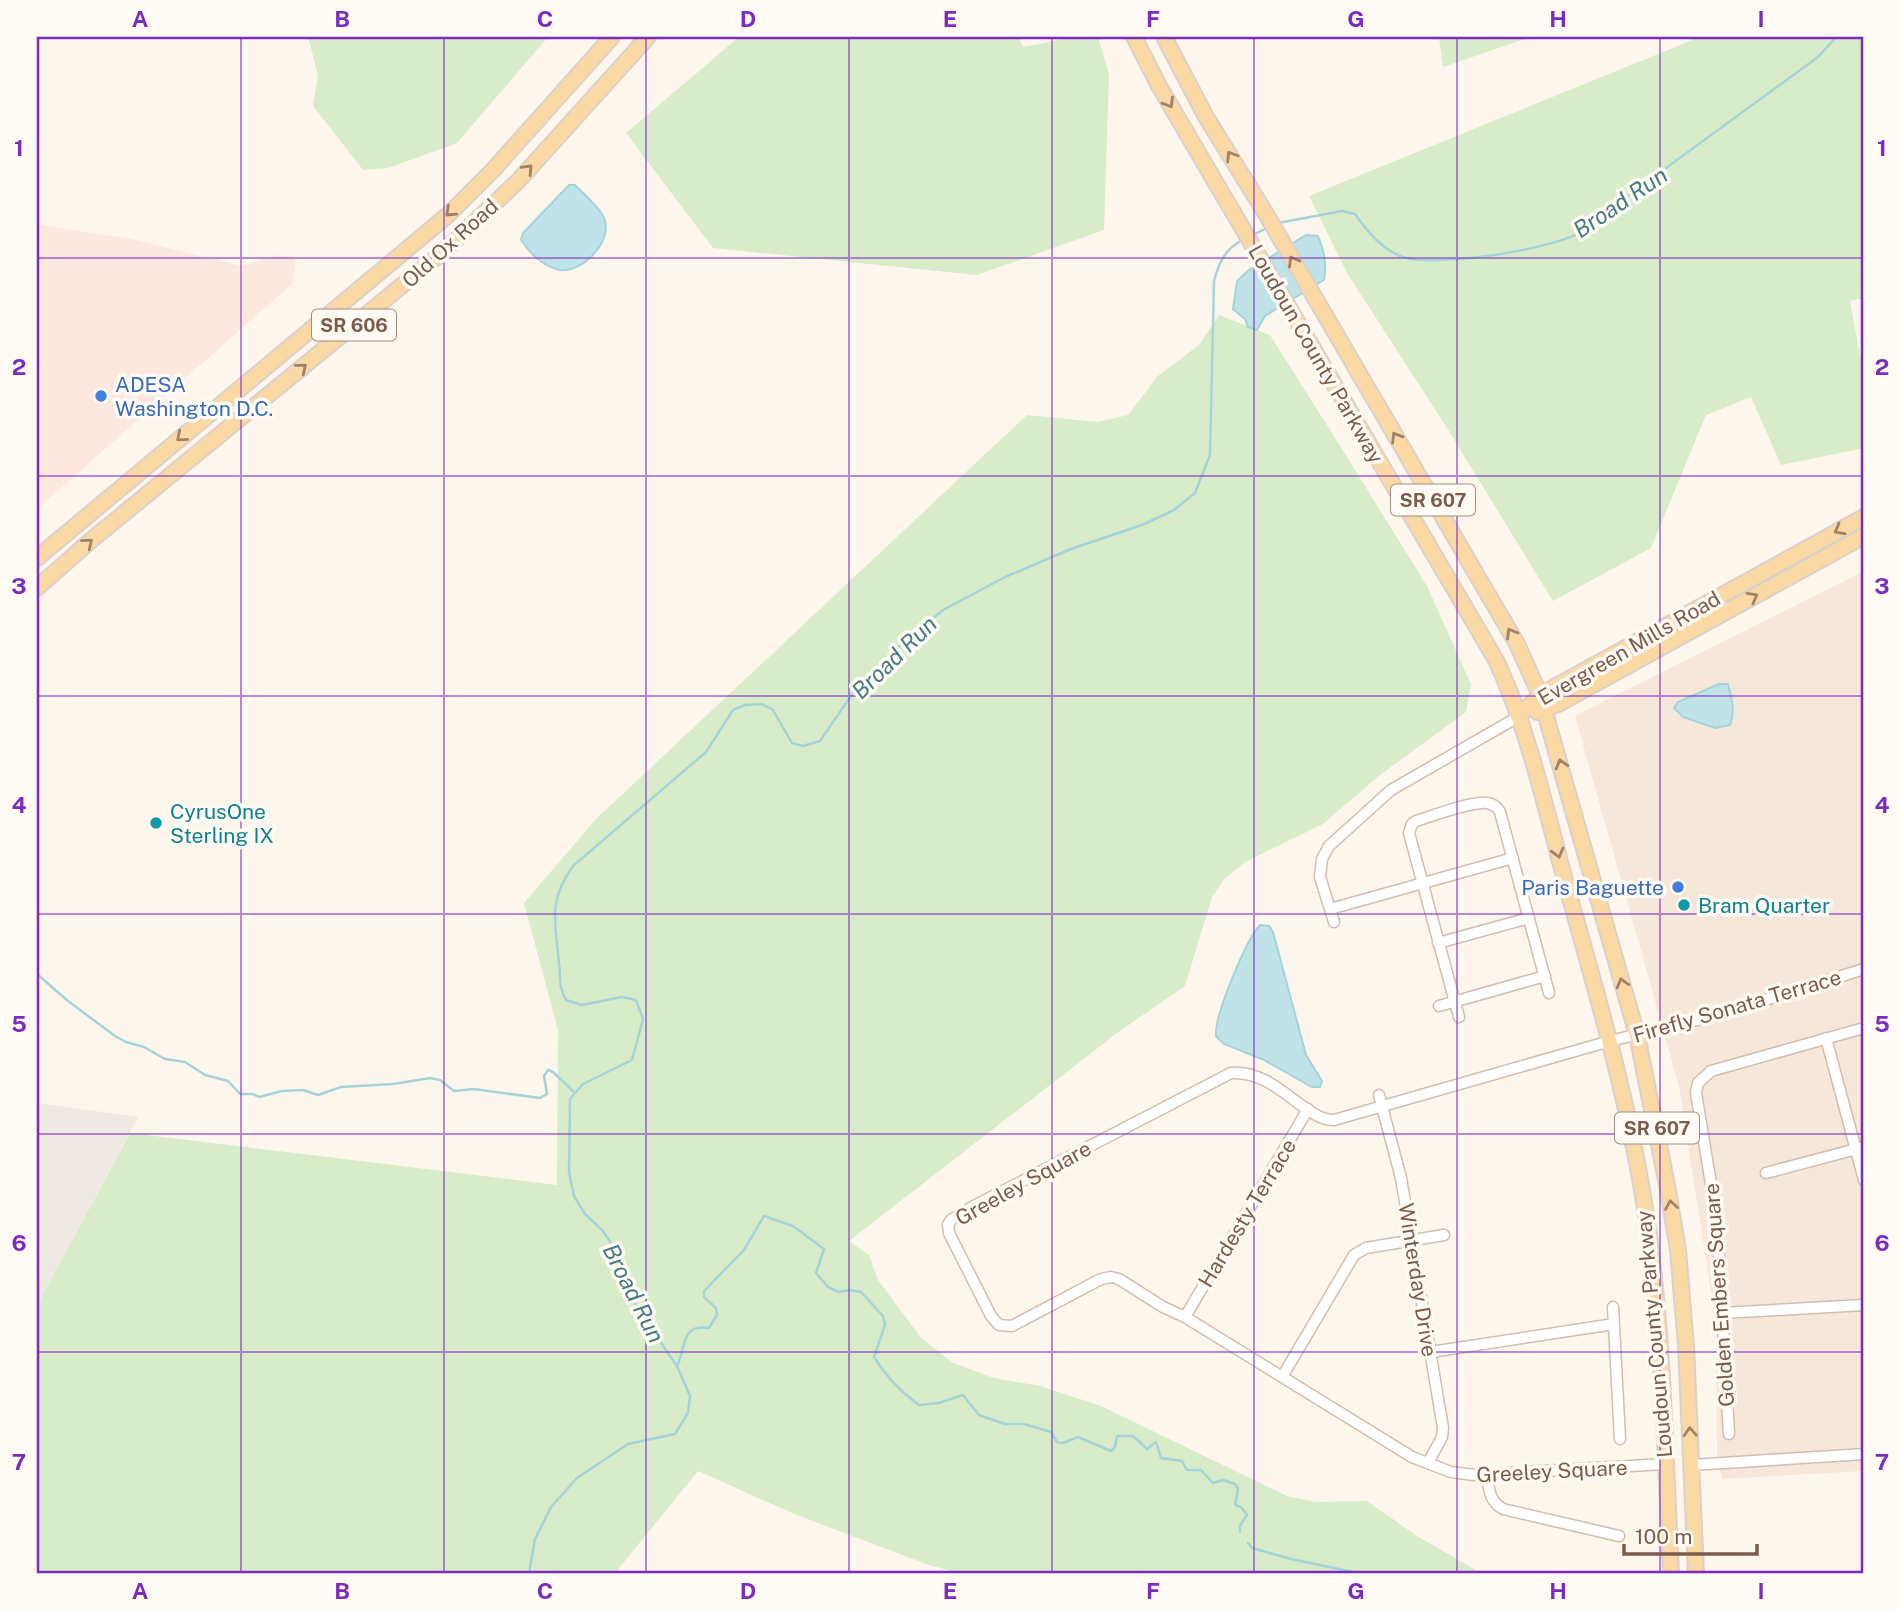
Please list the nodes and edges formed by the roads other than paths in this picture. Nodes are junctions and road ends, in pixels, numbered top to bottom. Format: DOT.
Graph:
graph roads {
  1 [pos="612,37"];
  2 [pos="648,37"];
  3 [pos="1134,37"];
  4 [pos="1164,37"];
  5 [pos="1864,517"];
  6 [pos="1864,536"];
  7 [pos="37,558"];
  8 [pos="37,588"];
  9 [pos="1540,695"];
  10 [pos="1545,710"];
  11 [pos="1518,717"];
  12 [pos="1513,859"];
  13 [pos="1422,884"];
  14 [pos="1330,909"];
  15 [pos="1529,918"];
  16 [pos="1334,922"];
  17 [pos="1438,943"];
  18 [pos="1864,969"];
  19 [pos="1545,976"];
  20 [pos="1549,993"];
  21 [pos="1454,1002"];
  22 [pos="1439,1006"];
  23 [pos="1459,1017"];
  24 [pos="1864,1028"];
  25 [pos="1637,1035"];
  26 [pos="1826,1038"];
  27 [pos="1609,1041"];
  28 [pos="1379,1095"];
  29 [pos="1382,1107"];
  30 [pos="1308,1109"];
  31 [pos="1860,1148"];
  32 [pos="1766,1173"];
  33 [pos="1864,1180"];
  34 [pos="1444,1235"];
  35 [pos="1412,1240"];
  36 [pos="1864,1305"];
  37 [pos="1613,1307"];
  38 [pos="1723,1313"];
  39 [pos="1185,1317"];
  40 [pos="1614,1324"];
  41 [pos="1431,1352"];
  42 [pos="1282,1377"];
  43 [pos="1728,1434"];
  44 [pos="1620,1439"];
  45 [pos="1864,1454"];
  46 [pos="1428,1463"];
  47 [pos="1665,1464"];
  48 [pos="1692,1465"];
  49 [pos="1487,1475"];
  50 [pos="1619,1536"];
  51 [pos="1671,1573"];
  52 [pos="1696,1573"];
  1 -- 7 [label="main road, Old Ox Road / SR 606, one-way"];
  8 -- 2 [label="main road, Old Ox Road / SR 606, one-way"];
  3 -- 11 [label="main road, Loudoun County Parkway / SR 607, one-way"];
  9 -- 4 [label="main road, Loudoun County Parkway / SR 607, one-way"];
  5 -- 9 [label="main road, Evergreen Mills Road, one-way"];
  10 -- 6 [label="main road, Evergreen Mills Road, one-way"];
  9 -- 10 [label="main road, Loudoun County Parkway / SR 607"];
  9 -- 11 [label="main road, Evergreen Mills Road"];
  10 -- 11 [label="main road, Evergreen Mills Road"];
  25 -- 10 [label="main road, Loudoun County Parkway / SR 607, one-way"];
  11 -- 14 [label="street"];
  11 -- 27 [label="main road, Loudoun County Parkway / SR 607, one-way"];
  12 -- 13 [label="street"];
  12 -- 13 [label="street"];
  12 -- 15 [label="street"];
  13 -- 14 [label="street"];
  13 -- 17 [label="street"];
  14 -- 16 [label="street"];
  15 -- 17 [label="street"];
  15 -- 19 [label="street"];
  17 -- 21 [label="street"];
  18 -- 25 [label="street, Firefly Sonata Terrace"];
  19 -- 20 [label="street"];
  19 -- 21 [label="street"];
  21 -- 22 [label="street"];
  21 -- 23 [label="street"];
  24 -- 26 [label="street, Golden Embers Square"];
  25 -- 27 [label="street, Firefly Sonata Terrace"];
  48 -- 25 [label="main road, Loudoun County Parkway / SR 607, one-way"];
  26 -- 31 [label="street"];
  26 -- 38 [label="street, Golden Embers Square"];
  27 -- 29 [label="street, Greeley Square"];
  27 -- 47 [label="main road, Loudoun County Parkway / SR 607"];
  28 -- 29 [label="street, Winterday Drive"];
  29 -- 30 [label="street, Greeley Square"];
  29 -- 35 [label="street, Winterday Drive"];
  30 -- 39 [label="street, Hardesty Terrace"];
  30 -- 39 [label="street, Greeley Square"];
  31 -- 32 [label="street"];
  31 -- 33 [label="street"];
  34 -- 35 [label="street"];
  35 -- 41 [label="street, Winterday Drive"];
  35 -- 42 [label="street"];
  36 -- 38 [label="street"];
  37 -- 40 [label="street"];
  38 -- 43 [label="street, Golden Embers Square"];
  39 -- 42 [label="street, Greeley Square"];
  40 -- 41 [label="street"];
  40 -- 44 [label="street"];
  41 -- 46 [label="street, Winterday Drive"];
  42 -- 46 [label="street, Greeley Square"];
  45 -- 48 [label="street"];
  46 -- 49 [label="street, Greeley Square"];
  47 -- 49 [label="street, Greeley Square"];
  47 -- 51 [label="main road, Loudoun County Parkway / SR 607"];
  48 -- 52 [label="main road, Loudoun County Parkway / SR 607"];
  49 -- 50 [label="street"];
}
